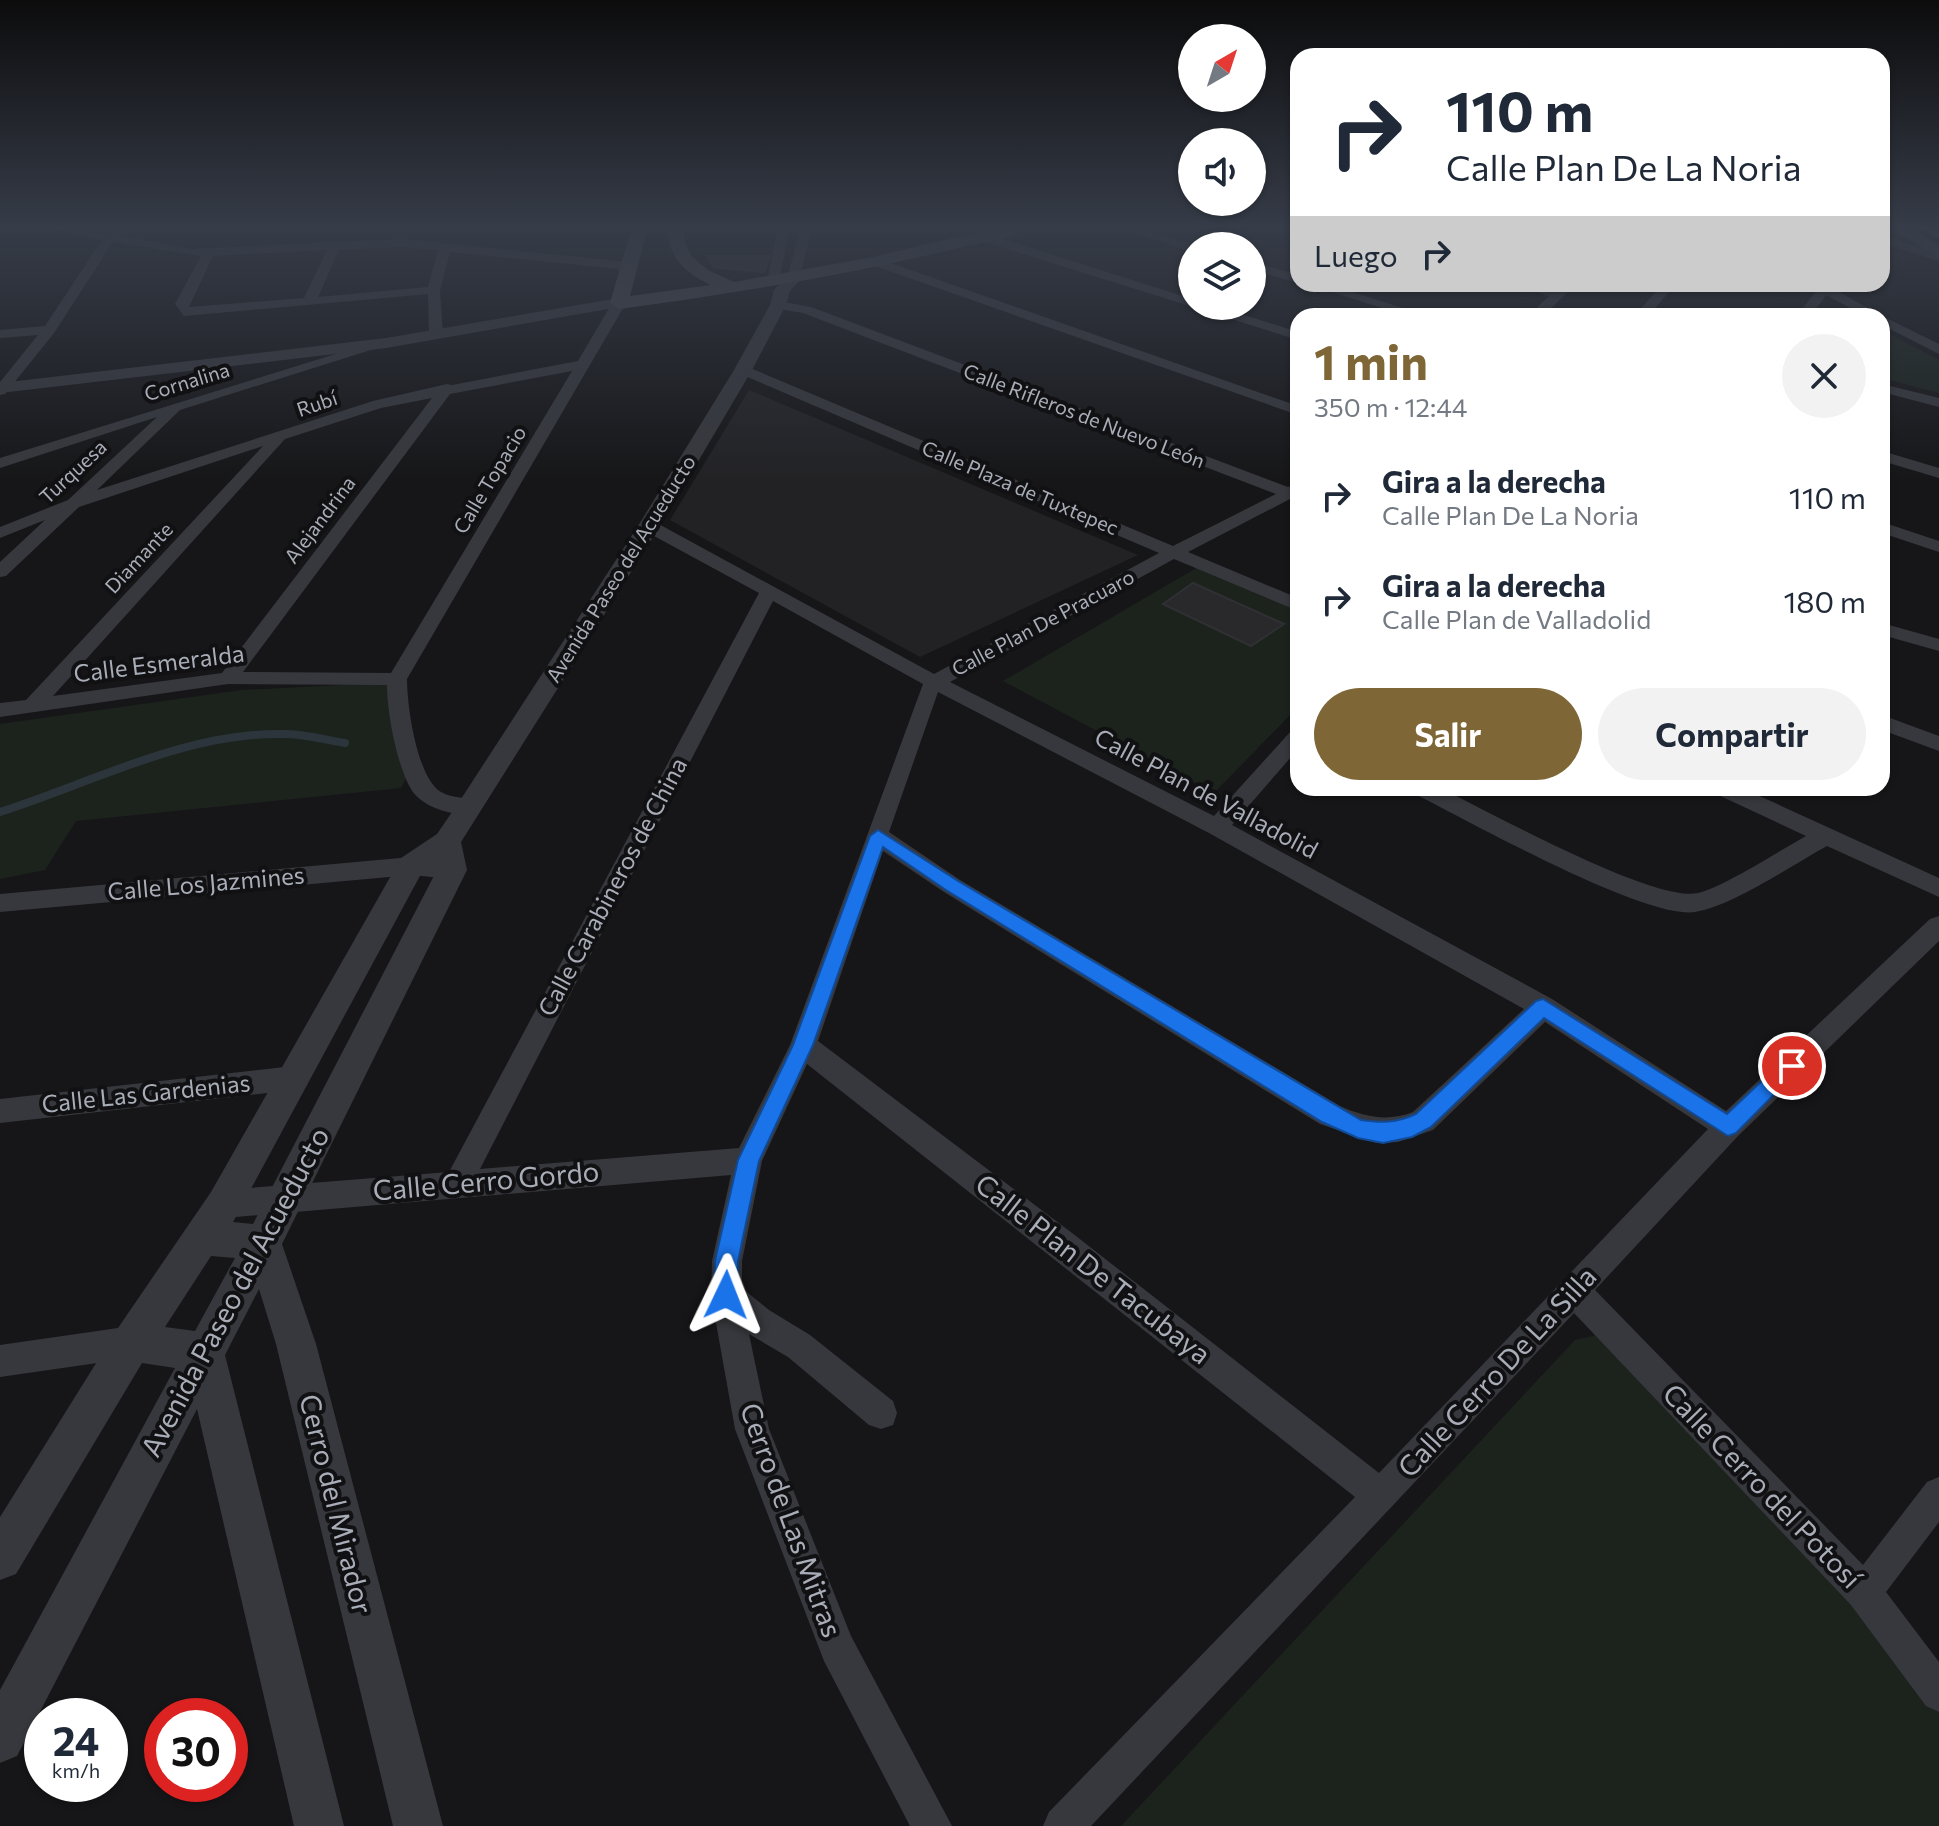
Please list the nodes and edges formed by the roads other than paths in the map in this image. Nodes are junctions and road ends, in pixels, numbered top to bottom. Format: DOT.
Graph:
graph roads {
  1 [pos="61,311"];
  2 [pos="186,311"];
  3 [pos="217,311"];
  4 [pos="435,311"];
  5 [pos="572,311"];
  6 [pos="614,311"];
  7 [pos="771,311"];
  8 [pos="809,311"];
  9 [pos="1015,311"];
  10 [pos="1247,320"];
  11 [pos="1890,324"];
  12 [pos="49,330"];
  13 [pos="0,334"];
  14 [pos="1290,334"];
  15 [pos="436,335"];
  16 [pos="386,343"];
  17 [pos="1939,350"];
  18 [pos="584,364"];
  19 [pos="743,370"];
  20 [pos="447,388"];
  21 [pos="1,389"];
  22 [pos="1890,390"];
  23 [pos="1939,403"];
  24 [pos="178,406"];
  25 [pos="1290,408"];
  26 [pos="280,438"];
  27 [pos="1890,458"];
  28 [pos="0,463"];
  29 [pos="1939,473"];
  30 [pos="1290,491"];
  31 [pos="1290,495"];
  32 [pos="68,505"];
  33 [pos="649,526"];
  34 [pos="1890,530"];
  35 [pos="0,533"];
  36 [pos="1939,547"];
  37 [pos="1172,553"];
  38 [pos="0,572"];
  39 [pos="769,591"];
  40 [pos="1290,602"];
  41 [pos="1890,631"];
  42 [pos="1939,645"];
  43 [pos="228,678"];
  44 [pos="397,679"];
  45 [pos="934,682"];
  46 [pos="31,707"];
  47 [pos="0,710"];
  48 [pos="1890,725"];
  49 [pos="1939,744"];
  50 [pos="1290,745"];
  51 [pos="1437,796"];
  52 [pos="1740,796"];
  53 [pos="471,806"];
  54 [pos="1217,827"];
  55 [pos="1828,835"];
  56 [pos="878,836"];
  57 [pos="450,856"];
  58 [pos="411,866"];
  59 [pos="1939,888"];
  60 [pos="0,903"];
  61 [pos="1939,926"];
  62 [pos="1543,1007"];
  63 [pos="803,1045"];
  64 [pos="293,1078"];
  65 [pos="0,1111"];
  66 [pos="1728,1127"];
  67 [pos="748,1160"];
  68 [pos="458,1183"];
  69 [pos="286,1198"];
  70 [pos="213,1220"];
  71 [pos="263,1243"];
  72 [pos="1573,1289"];
  73 [pos="726,1295"];
  74 [pos="132,1342"];
  75 [pos="204,1352"];
  76 [pos="0,1361"];
  77 [pos="881,1413"];
  78 [pos="1939,1494"];
  79 [pos="1381,1496"];
  80 [pos="0,1558"];
  81 [pos="1864,1592"];
  82 [pos="1939,1693"];
  83 [pos="0,1739"];
  84 [pos="319,1826"];
  85 [pos="418,1826"];
  86 [pos="932,1826"];
  87 [pos="1063,1826"];
  1 -- 12 [label="street"];
  2 -- 3 [label="street"];
  4 -- 15 [label="street"];
  5 -- 15 [label="street"];
  6 -- 18 [label="street, Calle Topacio"];
  7 -- 19 [label="street, Avenida Paseo del Acueducto"];
  8 -- 30 [label="street, Calle Rifleros de Nuevo León"];
  9 -- 25 [label="street"];
  10 -- 14 [label="street"];
  11 -- 17 [label="street"];
  12 -- 13 [label="street"];
  12 -- 21 [label="street"];
  15 -- 16 [label="street"];
  16 -- 21 [label="street"];
  16 -- 24 [label="street, Cornalina"];
  18 -- 20 [label="street, Rubí"];
  18 -- 44 [label="street, Calle Topacio"];
  19 -- 33 [label="street, Avenida Paseo del Acueducto"];
  19 -- 37 [label="street, Calle Plaza de Tuxtepec"];
  20 -- 26 [label="street, Rubí"];
  20 -- 43 [label="street, Alejandrina"];
  22 -- 23 [label="street"];
  24 -- 28 [label="street, Cornalina"];
  24 -- 32 [label="street, Turquesa"];
  26 -- 32 [label="street, Rubí"];
  26 -- 46 [label="street, Diamante"];
  27 -- 29 [label="street"];
  31 -- 37 [label="street, Calle Plan De Pracuaro"];
  32 -- 35 [label="street"];
  32 -- 38 [label="street, Turquesa"];
  33 -- 39 [label="street, Calle Plan de Valladolid"];
  33 -- 53 [label="street, Avenida Paseo del Acueducto"];
  34 -- 36 [label="street"];
  37 -- 40 [label="street, Calle Plaza de Tuxtepec"];
  37 -- 45 [label="street, Calle Plan De Pracuaro"];
  39 -- 45 [label="street, Calle Plan de Valladolid"];
  39 -- 68 [label="street, Calle Carabineros de China"];
  41 -- 42 [label="street"];
  43 -- 44 [label="street, Calle Esmeralda"];
  43 -- 46 [label="street, Calle Esmeralda"];
  44 -- 53 [label="street"];
  45 -- 54 [label="street, Calle Plan de Valladolid"];
  45 -- 56 [label="street, Calle Plan De Pracuaro"];
  46 -- 47 [label="street, Calle Esmeralda"];
  48 -- 49 [label="street"];
  50 -- 54 [label="street"];
  51 -- 55 [label="street"];
  52 -- 55 [label="street"];
  53 -- 57 [label="street, Avenida Paseo del Acueducto"];
  54 -- 62 [label="street, Calle Plan de Valladolid"];
  55 -- 59 [label="street"];
  56 -- 62 [label="street"];
  56 -- 63 [label="street, Cerro de Las Mitras"];
  57 -- 58 [label="street, Avenida Paseo del Acueducto"];
  57 -- 69 [label="street, Avenida Paseo del Acueducto"];
  58 -- 60 [label="street, Calle Los Jazmines"];
  58 -- 64 [label="street, Avenida Paseo del Acueducto"];
  61 -- 66 [label="street, Calle Cerro De La Silla"];
  62 -- 66 [label="street, Calle Plan de Valladolid"];
  63 -- 67 [label="street, Cerro de Las Mitras"];
  63 -- 79 [label="street, Calle Plan De Tacubaya"];
  64 -- 65 [label="street, Calle Las Gardenias"];
  64 -- 70 [label="street, Avenida Paseo del Acueducto"];
  66 -- 72 [label="street, Calle Cerro De La Silla"];
  67 -- 68 [label="street, Calle Cerro Gordo"];
  67 -- 73 [label="street, Cerro de Las Mitras"];
  68 -- 69 [label="street, Calle Cerro Gordo"];
  69 -- 70 [label="street, Calle Cerro Gordo"];
  69 -- 71 [label="street, Avenida Paseo del Acueducto"];
  70 -- 71 [label="street"];
  70 -- 74 [label="street, Avenida Paseo del Acueducto"];
  71 -- 75 [label="street, Avenida Paseo del Acueducto"];
  71 -- 85 [label="street, Cerro del Mirador"];
  72 -- 79 [label="street, Calle Cerro De La Silla"];
  72 -- 81 [label="street, Calle Cerro del Potosí"];
  73 -- 77 [label="street"];
  73 -- 86 [label="street, Cerro de Las Mitras"];
  74 -- 75 [label="street"];
  74 -- 76 [label="street"];
  74 -- 80 [label="street, Avenida Paseo del Acueducto"];
  75 -- 83 [label="street, Avenida Paseo del Acueducto"];
  75 -- 84 [label="street"];
  78 -- 81 [label="street"];
  79 -- 87 [label="street, Calle Cerro De La Silla"];
  81 -- 82 [label="street, Calle Cerro del Potosí"];
}
